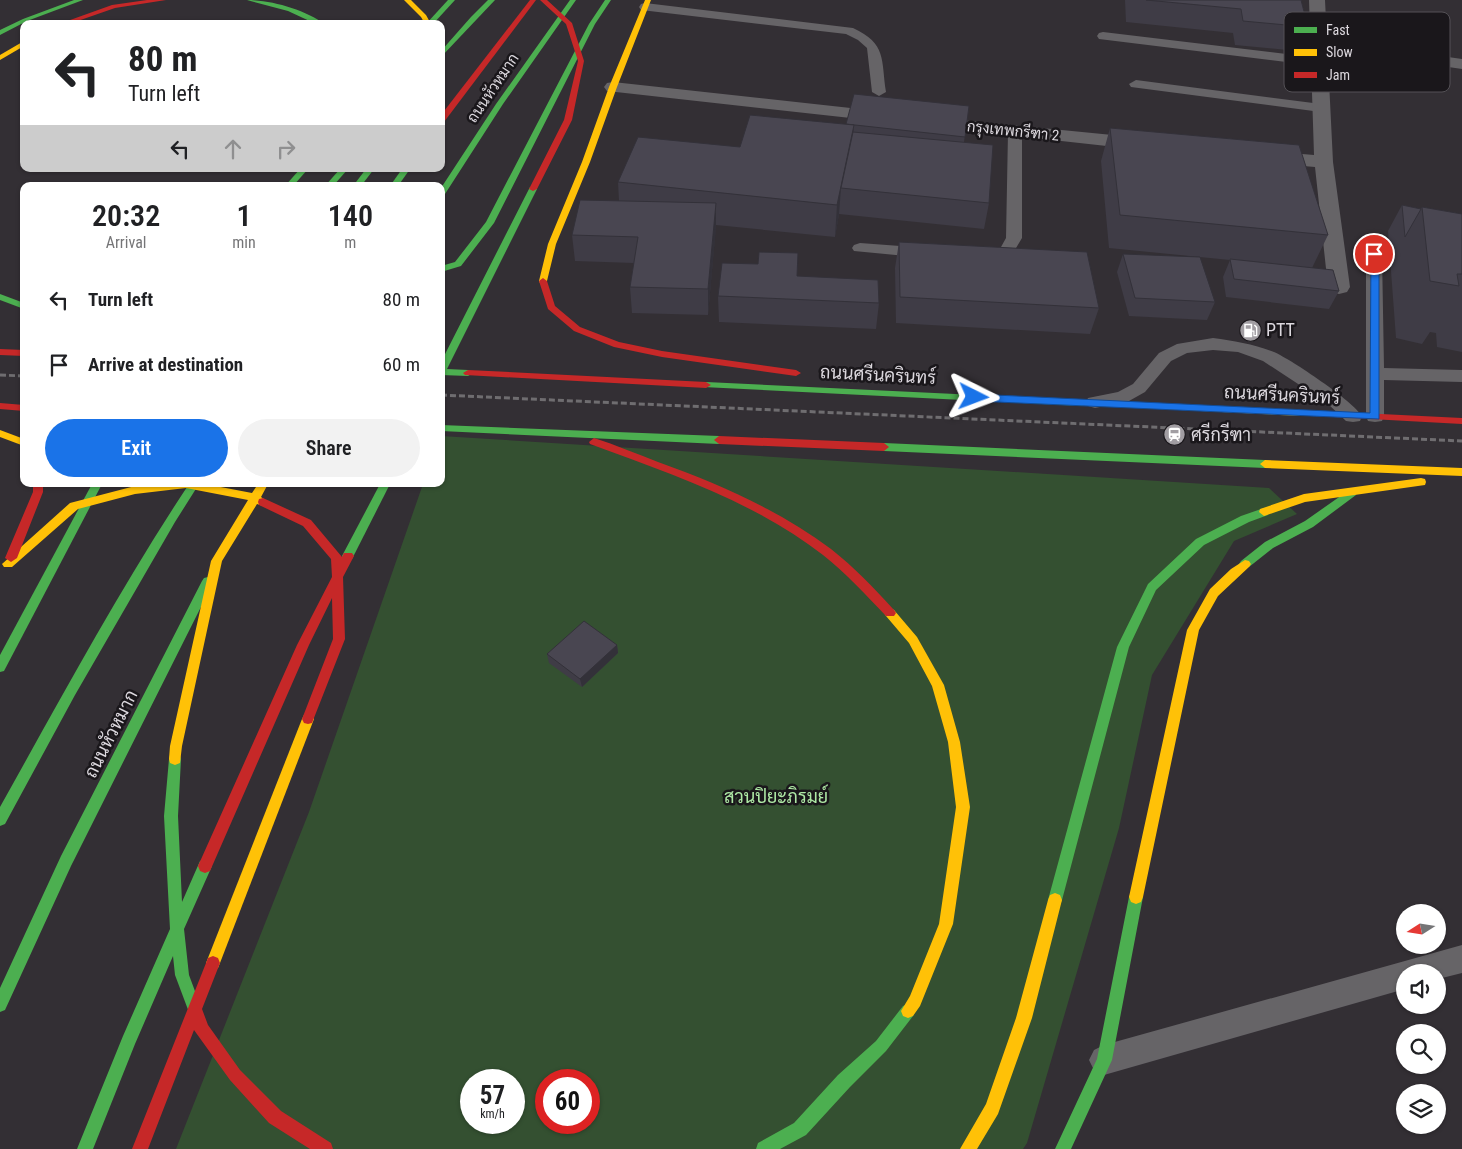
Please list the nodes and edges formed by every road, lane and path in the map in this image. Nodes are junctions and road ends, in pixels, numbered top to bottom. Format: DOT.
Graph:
graph roads {
  1 [pos="80,0"];
  2 [pos="163,0"];
  3 [pos="250,0"];
  4 [pos="407,0"];
  5 [pos="452,0"];
  6 [pos="492,0"];
  7 [pos="533,0"];
  8 [pos="543,0"];
  9 [pos="573,0"];
  10 [pos="608,0"];
  11 [pos="646,4"];
  12 [pos="25,20"];
  13 [pos="74,20"];
  14 [pos="313,20"];
  15 [pos="426,20"];
  16 [pos="432,20"];
  17 [pos="20,23"];
  18 [pos="0,33"];
  19 [pos="1103,36"];
  20 [pos="20,45"];
  21 [pos="445,50"];
  22 [pos="0,58"];
  23 [pos="1284,58"];
  24 [pos="1136,84"];
  25 [pos="613,87"];
  26 [pos="880,92"];
  27 [pos="1320,92"];
  28 [pos="1321,108"];
  29 [pos="445,115"];
  30 [pos="1015,132"];
  31 [pos="1160,146"];
  32 [pos="1246,154"];
  33 [pos="1324,162"];
  34 [pos="302,172"];
  35 [pos="341,172"];
  36 [pos="368,172"];
  37 [pos="293,182"];
  38 [pos="333,182"];
  39 [pos="360,182"];
  40 [pos="445,188"];
  41 [pos="860,248"];
  42 [pos="946,254"];
  43 [pos="1374,254"];
  44 [pos="965,255"];
  45 [pos="445,268"];
  46 [pos="1339,287"];
  47 [pos="0,297"];
  48 [pos="20,304"];
  49 [pos="8,312"];
  50 [pos="20,314"];
  51 [pos="0,352"];
  52 [pos="20,353"];
  53 [pos="445,364"];
  54 [pos="445,372"];
  55 [pos="1375,374"];
  56 [pos="810,376"];
  57 [pos="1462,376"];
  58 [pos="829,379"];
  59 [pos="935,395"];
  60 [pos="1088,404"];
  61 [pos="0,406"];
  62 [pos="20,408"];
  63 [pos="1353,416"];
  64 [pos="1375,416"];
  65 [pos="1462,421"];
  66 [pos="445,428"];
  67 [pos="0,433"];
  68 [pos="569,433"];
  69 [pos="20,441"];
  70 [pos="1462,472"];
  71 [pos="1462,476"];
  72 [pos="38,487"];
  73 [pos="95,487"];
  74 [pos="160,487"];
  75 [pos="187,487"];
  76 [pos="192,487"];
  77 [pos="202,487"];
  78 [pos="261,487"];
  79 [pos="382,487"];
  80 [pos="1352,492"];
  81 [pos="171,519"];
  82 [pos="218,561"];
  83 [pos="0,667"];
  84 [pos="0,820"];
  85 [pos="1462,959"];
  86 [pos="1443,964"];
  87 [pos="1396,978"];
  88 [pos="0,1005"];
  89 [pos="1104,1060"];
  90 [pos="85,1149"];
  91 [pos="140,1149"];
  92 [pos="325,1149"];
  93 [pos="764,1149"];
  94 [pos="968,1149"];
  95 [pos="1063,1149"];
  1 -- 12 [label="main road"];
  2 -- 13 [label="main road"];
  3 -- 14 [label="main road"];
  4 -- 15 [label="main road"];
  5 -- 16 [label="main road"];
  6 -- 21 [label="main road"];
  7 -- 29 [label="main road, ถนนหัวหมาก"];
  8 -- 53 [label="main road"];
  9 -- 40 [label="main road, ถนนหัวหมาก"];
  10 -- 45 [label="main road"];
  11 -- 25 [label="main road"];
  11 -- 26 [label="lane"];
  17 -- 18 [label="main road"];
  19 -- 23 [label="lane"];
  20 -- 22 [label="main road"];
  24 -- 28 [label="lane"];
  25 -- 30 [label="street, กรุงเทพกรีฑา 2"];
  25 -- 56 [label="main road"];
  27 -- 28 [label="street"];
  28 -- 33 [label="street"];
  30 -- 31 [label="street, กรุงเทพกรีฑา 2"];
  30 -- 44 [label="lane"];
  32 -- 33 [label="street"];
  33 -- 46 [label="street"];
  34 -- 37 [label="main road"];
  35 -- 38 [label="main road"];
  36 -- 39 [label="main road"];
  41 -- 42 [label="lane"];
  43 -- 55 [label="lane"];
  47 -- 48 [label="main road"];
  49 -- 50 [label="main road"];
  51 -- 52 [label="main road"];
  54 -- 59 [label="main road, ถนนศรีนครินทร์"];
  55 -- 57 [label="lane"];
  55 -- 64 [label="lane"];
  58 -- 59 [label="main road"];
  59 -- 60 [label="main road, ถนนศรีนครินทร์"];
  60 -- 63 [label="main road, ถนนศรีนครินทร์"];
  60 -- 63 [label="lane"];
  61 -- 62 [label="main road"];
  63 -- 64 [label="main road, ถนนศรีนครินทร์"];
  64 -- 65 [label="main road, ถนนศรีนครินทร์"];
  66 -- 68 [label="main road"];
  67 -- 69 [label="main road"];
  68 -- 70 [label="main road"];
  68 -- 93 [label="main road"];
  71 -- 80 [label="main road"];
  72 -- 74 [label="main road"];
  73 -- 83 [label="main road"];
  75 -- 81 [label="main road"];
  76 -- 81 [label="main road"];
  77 -- 91 [label="main road"];
  78 -- 82 [label="main road, ถนนหัวหมาก"];
  79 -- 90 [label="main road"];
  80 -- 89 [label="main road"];
  80 -- 94 [label="main road"];
  81 -- 84 [label="main road"];
  82 -- 88 [label="main road, ถนนหัวหมาก"];
  82 -- 92 [label="main road"];
  85 -- 86 [label="lane"];
  87 -- 89 [label="lane"];
  89 -- 95 [label="main road"];
}
